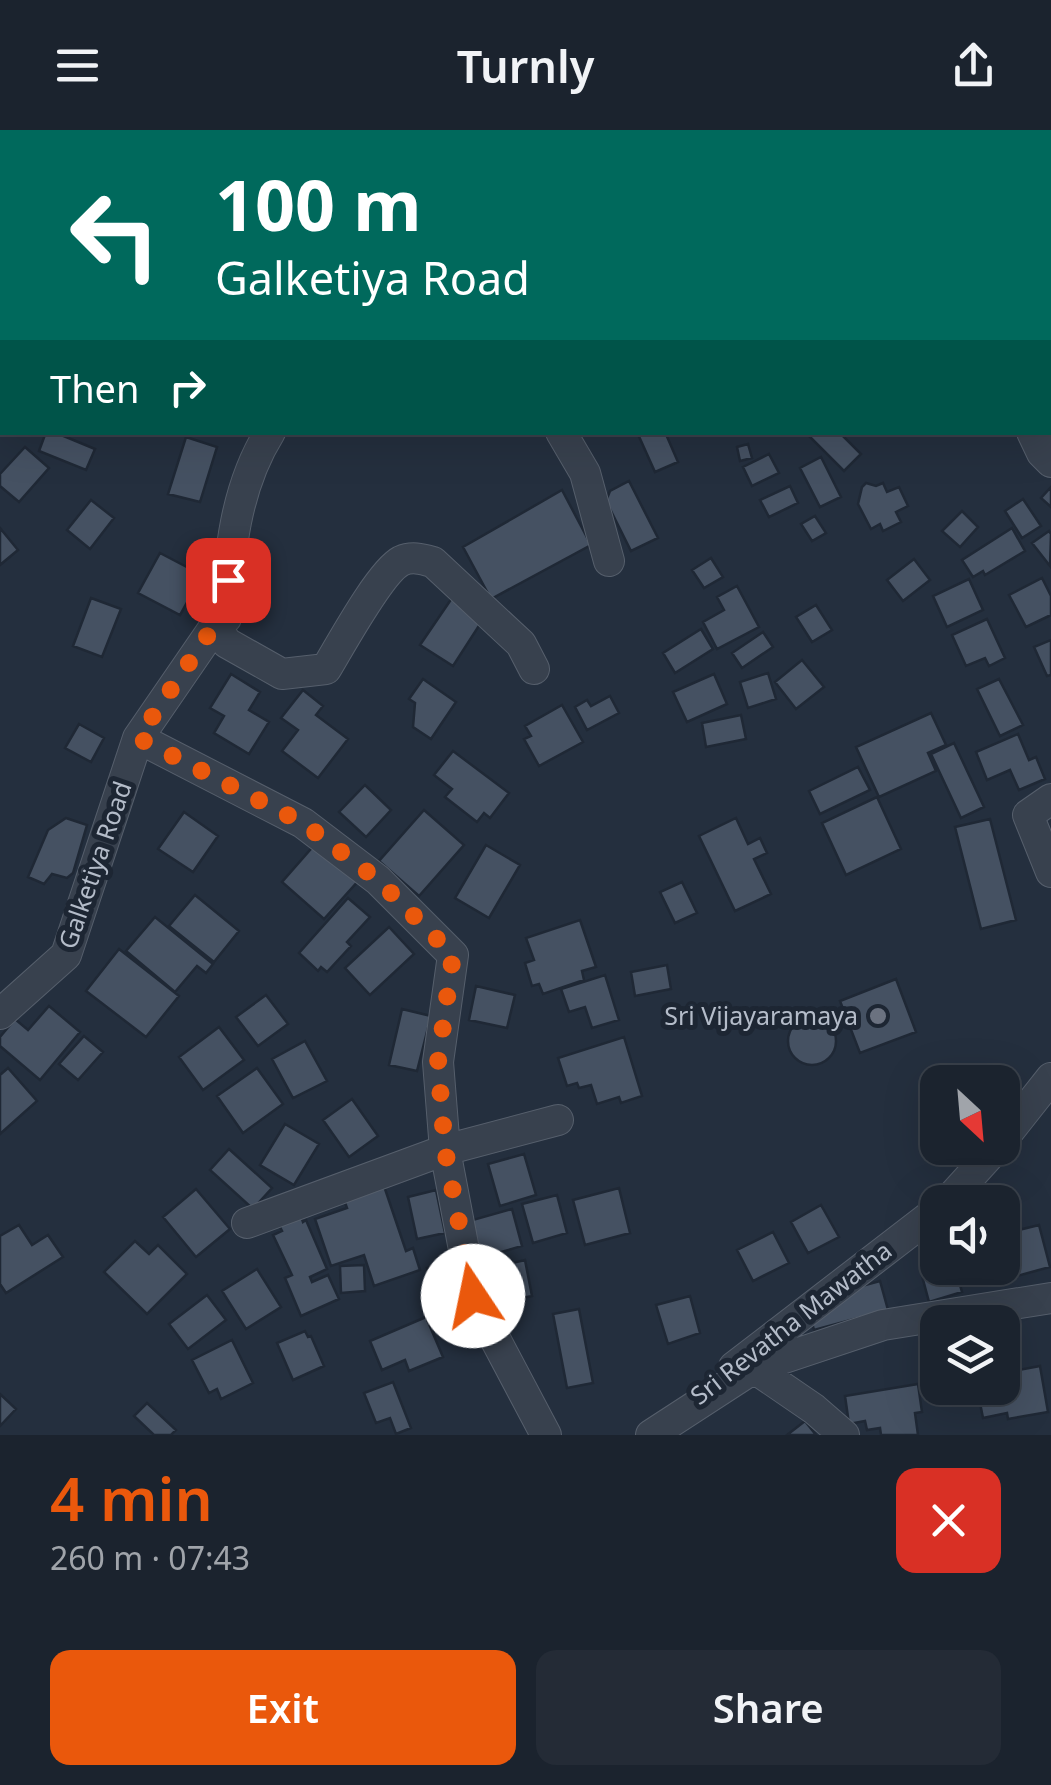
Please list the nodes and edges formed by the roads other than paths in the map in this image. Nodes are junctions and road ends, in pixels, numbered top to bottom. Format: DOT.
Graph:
graph roads {
  1 [pos="268,435"];
  2 [pos="564,435"];
  3 [pos="1033,435"];
  4 [pos="1051,462"];
  5 [pos="609,561"];
  6 [pos="214,626"];
  7 [pos="534,669"];
  8 [pos="138,738"];
  9 [pos="1051,799"];
  10 [pos="1051,872"];
  11 [pos="0,1014"];
  12 [pos="1051,1078"];
  13 [pos="1020,1117"];
  14 [pos="558,1120"];
  15 [pos="445,1150"];
  16 [pos="980,1165"];
  17 [pos="962,1185"];
  18 [pos="248,1223"];
  19 [pos="920,1224"];
  20 [pos="1051,1298"];
  21 [pos="754,1368"];
  22 [pos="546,1435"];
  23 [pos="648,1435"];
  24 [pos="844,1435"];
  1 -- 6 [label="street, Galketiya Road"];
  2 -- 5 [label="street"];
  3 -- 4 [label="street"];
  6 -- 7 [label="street"];
  6 -- 8 [label="street, Galketiya Road"];
  8 -- 11 [label="street, Galketiya Road"];
  8 -- 15 [label="street"];
  9 -- 10 [label="street"];
  12 -- 13 [label="street"];
  14 -- 15 [label="street"];
  15 -- 18 [label="street"];
  15 -- 22 [label="street"];
  16 -- 17 [label="street"];
  19 -- 23 [label="street, Sri Revatha Mawatha"];
  20 -- 21 [label="street"];
  21 -- 23 [label="street"];
  21 -- 24 [label="street"];
}
